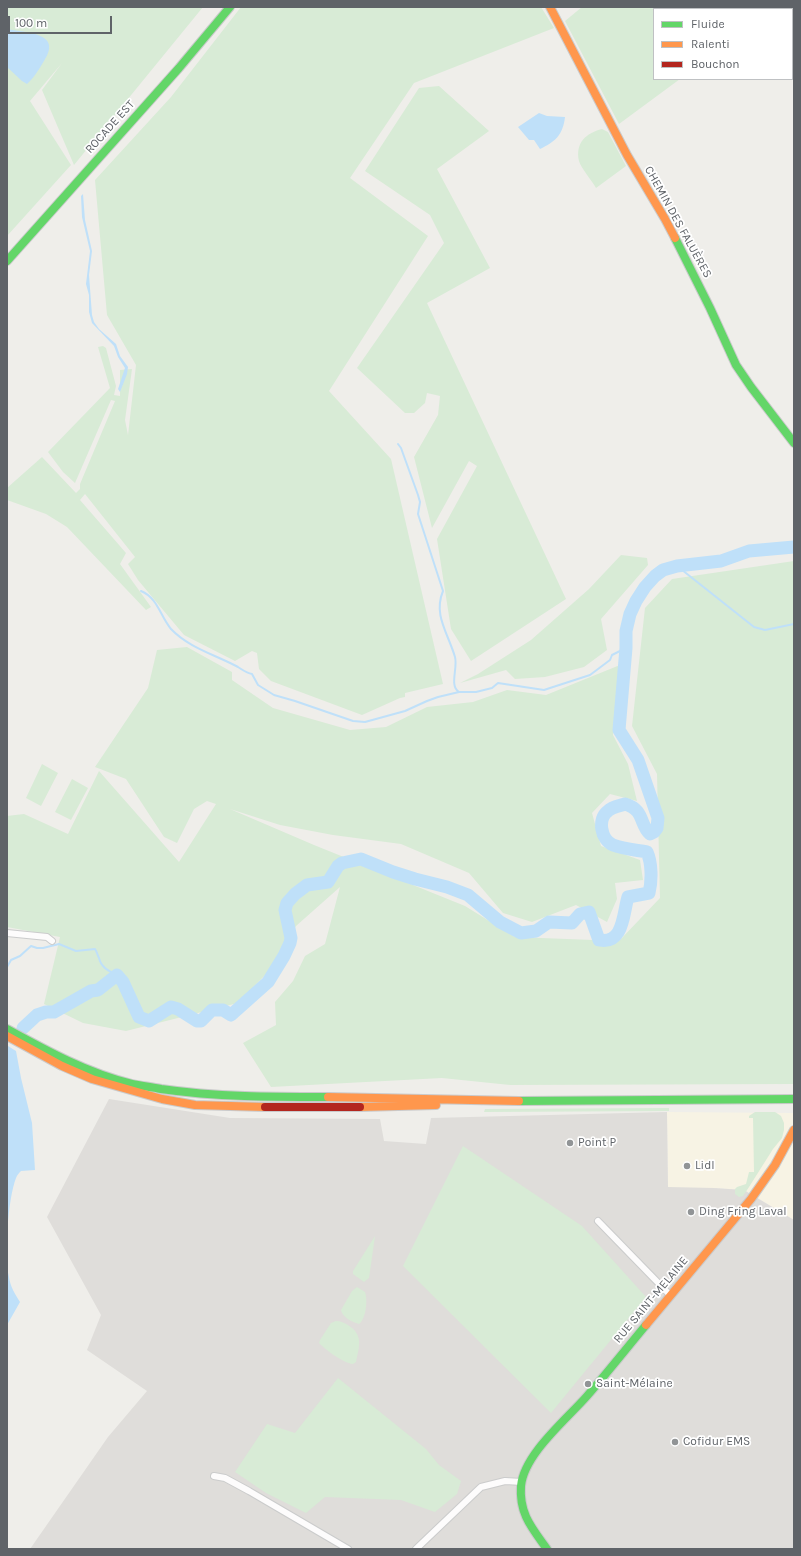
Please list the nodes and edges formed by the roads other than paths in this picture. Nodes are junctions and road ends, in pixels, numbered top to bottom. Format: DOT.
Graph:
graph roads {
  1 [pos="230,7"];
  2 [pos="550,7"];
  3 [pos="7,261"];
  4 [pos="794,443"];
  5 [pos="7,933"];
  6 [pos="52,942"];
  7 [pos="7,1028"];
  8 [pos="7,1036"];
  9 [pos="794,1099"];
  10 [pos="523,1101"];
  11 [pos="794,1130"];
  12 [pos="598,1221"];
  13 [pos="670,1296"];
  14 [pos="214,1476"];
  15 [pos="522,1482"];
  16 [pos="348,1549"];
  17 [pos="416,1549"];
  18 [pos="547,1549"];
  1 -- 3 [label="main road, ROCADE EST"];
  2 -- 4 [label="main road, CHEMIN DES FALUÈRES"];
  5 -- 6 [label="street"];
  7 -- 10 [label="main road"];
  8 -- 10 [label="main road"];
  9 -- 10 [label="main road"];
  11 -- 13 [label="main road, RUE SAINT-MELAINE"];
  12 -- 13 [label="street"];
  13 -- 15 [label="main road, RUE SAINT-MELAINE"];
  14 -- 16 [label="street"];
  15 -- 17 [label="street"];
  15 -- 18 [label="main road"];
}
